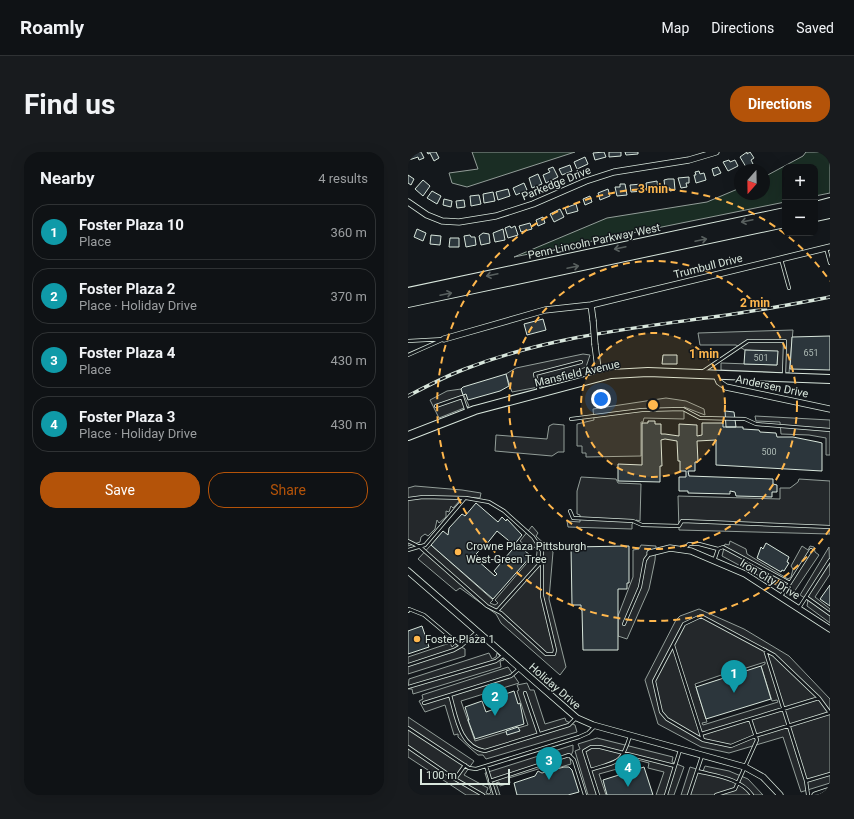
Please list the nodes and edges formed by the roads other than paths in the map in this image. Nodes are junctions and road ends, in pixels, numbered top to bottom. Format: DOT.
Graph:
graph roads {
  1 [pos="716,152"];
  2 [pos="408,202"];
  3 [pos="830,203"];
  4 [pos="818,205"];
  5 [pos="830,213"];
  6 [pos="782,214"];
  7 [pos="818,215"];
  8 [pos="782,223"];
  9 [pos="828,247"];
  10 [pos="780,259"];
  11 [pos="830,263"];
  12 [pos="789,288"];
  13 [pos="408,293"];
  14 [pos="408,302"];
  15 [pos="591,305"];
  16 [pos="444,339"];
  17 [pos="408,340"];
  18 [pos="408,355"];
  19 [pos="581,362"];
  20 [pos="699,374"];
  21 [pos="716,375"];
  22 [pos="599,376"];
  23 [pos="784,377"];
  24 [pos="830,378"];
  25 [pos="539,393"];
  26 [pos="436,406"];
  27 [pos="830,409"];
  28 [pos="468,413"];
  29 [pos="571,419"];
  30 [pos="830,430"];
  31 [pos="408,436"];
  32 [pos="466,498"];
  33 [pos="408,500"];
  34 [pos="570,511"];
  35 [pos="830,527"];
  36 [pos="408,541"];
  37 [pos="420,547"];
  38 [pos="718,549"];
  39 [pos="408,550"];
  40 [pos="683,550"];
  41 [pos="811,550"];
  42 [pos="650,553"];
  43 [pos="543,560"];
  44 [pos="830,560"];
  45 [pos="714,561"];
  46 [pos="408,571"];
  47 [pos="790,583"];
  48 [pos="781,596"];
  49 [pos="806,597"];
  50 [pos="799,608"];
  51 [pos="408,610"];
  52 [pos="497,611"];
  53 [pos="830,614"];
  54 [pos="624,624"];
  55 [pos="830,629"];
  56 [pos="478,632"];
  57 [pos="673,644"];
  58 [pos="461,646"];
  59 [pos="765,650"];
  60 [pos="504,654"];
  61 [pos="408,665"];
  62 [pos="520,668"];
  63 [pos="408,687"];
  64 [pos="525,693"];
  65 [pos="450,695"];
  66 [pos="819,698"];
  67 [pos="424,703"];
  68 [pos="783,709"];
  69 [pos="830,713"];
  70 [pos="577,718"];
  71 [pos="750,719"];
  72 [pos="595,726"];
  73 [pos="788,726"];
  74 [pos="408,728"];
  75 [pos="539,734"];
  76 [pos="701,734"];
  77 [pos="630,736"];
  78 [pos="756,736"];
  79 [pos="703,740"];
  80 [pos="408,747"];
  81 [pos="681,749"];
  82 [pos="625,754"];
  83 [pos="702,755"];
  84 [pos="465,765"];
  85 [pos="486,766"];
  86 [pos="675,766"];
  87 [pos="745,768"];
  88 [pos="590,770"];
  89 [pos="697,771"];
  90 [pos="830,774"];
  91 [pos="455,779"];
  92 [pos="490,781"];
  93 [pos="806,781"];
  94 [pos="738,783"];
  95 [pos="830,790"];
  96 [pos="483,795"];
  97 [pos="495,795"];
  98 [pos="585,795"];
  99 [pos="598,795"];
  100 [pos="666,795"];
  101 [pos="689,795"];
  102 [pos="716,795"];
  103 [pos="752,795"];
  104 [pos="780,795"];
  105 [pos="808,795"];
  106 [pos="815,795"];
  1 -- 2 [label="street, Parkedge Drive"];
  3 -- 4 [label="highway"];
  5 -- 7 [label="highway"];
  6 -- 13 [label="highway, Penn-Lincoln Parkway West, one-way"];
  14 -- 8 [label="highway, Penn-Lincoln Parkway West, one-way"];
  9 -- 10 [label="street, Trumbull Drive"];
  9 -- 11 [label="lane"];
  10 -- 12 [label="lane"];
  10 -- 15 [label="street, Trumbull Drive"];
  15 -- 16 [label="street, Trumbull Drive"];
  15 -- 22 [label="street, bridge"];
  16 -- 17 [label="lane"];
  16 -- 18 [label="lane"];
  19 -- 25 [label="lane"];
  20 -- 21 [label="main road, Mansfield Avenue"];
  20 -- 22 [label="main road, Mansfield Avenue"];
  20 -- 23 [label="lane"];
  21 -- 23 [label="main road, Mansfield Avenue"];
  21 -- 27 [label="street, Andersen Drive"];
  22 -- 25 [label="main road, Mansfield Avenue"];
  23 -- 24 [label="main road, Mansfield Avenue"];
  25 -- 28 [label="main road, Mansfield Avenue"];
  26 -- 28 [label="lane"];
  28 -- 31 [label="main road, Mansfield Avenue"];
  29 -- 30 [label="lane"];
  32 -- 33 [label="lane"];
  32 -- 37 [label="lane"];
  32 -- 43 [label="lane"];
  34 -- 35 [label="lane"];
  36 -- 37 [label="lane"];
  37 -- 39 [label="lane"];
  37 -- 52 [label="lane"];
  38 -- 40 [label="lane"];
  38 -- 45 [label="lane"];
  38 -- 47 [label="lane"];
  40 -- 42 [label="street, Iron City Drive"];
  40 -- 45 [label="street, Iron City Drive"];
  41 -- 47 [label="lane"];
  42 -- 54 [label="lane"];
  43 -- 52 [label="lane"];
  43 -- 52 [label="lane"];
  44 -- 49 [label="lane"];
  45 -- 48 [label="street, Iron City Drive"];
  46 -- 56 [label="street, Holiday Drive"];
  47 -- 48 [label="lane"];
  48 -- 50 [label="street, Iron City Drive"];
  49 -- 50 [label="lane"];
  49 -- 53 [label="lane"];
  50 -- 55 [label="street, Iron City Drive"];
  51 -- 58 [label="lane"];
  56 -- 58 [label="lane"];
  56 -- 60 [label="street, Holiday Drive"];
  57 -- 59 [label="lane"];
  57 -- 76 [label="lane"];
  57 -- 79 [label="lane"];
  58 -- 61 [label="lane"];
  59 -- 66 [label="lane"];
  59 -- 68 [label="lane"];
  60 -- 62 [label="street, Holiday Drive"];
  60 -- 63 [label="lane"];
  62 -- 65 [label="lane"];
  62 -- 70 [label="street, Holiday Drive"];
  64 -- 75 [label="lane"];
  65 -- 67 [label="lane"];
  65 -- 75 [label="lane"];
  66 -- 68 [label="lane"];
  66 -- 69 [label="lane"];
  68 -- 71 [label="lane"];
  68 -- 73 [label="lane"];
  69 -- 73 [label="lane"];
  70 -- 72 [label="street, Holiday Drive"];
  70 -- 75 [label="lane"];
  71 -- 76 [label="lane"];
  71 -- 78 [label="lane"];
  72 -- 77 [label="street, Holiday Drive"];
  72 -- 85 [label="lane"];
  73 -- 78 [label="lane"];
  73 -- 93 [label="lane"];
  74 -- 84 [label="lane"];
  76 -- 79 [label="lane"];
  77 -- 81 [label="street, Holiday Drive"];
  77 -- 82 [label="lane"];
  78 -- 79 [label="lane"];
  78 -- 87 [label="lane"];
  80 -- 91 [label="lane"];
  81 -- 83 [label="street, Holiday Drive"];
  81 -- 86 [label="lane"];
  82 -- 86 [label="lane"];
  82 -- 88 [label="lane"];
  82 -- 88 [label="lane"];
  83 -- 87 [label="street, Holiday Drive"];
  83 -- 89 [label="lane"];
  84 -- 85 [label="lane"];
  84 -- 91 [label="lane"];
  85 -- 92 [label="lane"];
  86 -- 100 [label="lane"];
  87 -- 94 [label="lane"];
  87 -- 104 [label="street, Holiday Drive"];
  88 -- 99 [label="lane"];
  89 -- 94 [label="lane"];
  89 -- 101 [label="lane"];
  90 -- 93 [label="lane"];
  91 -- 96 [label="lane"];
  92 -- 97 [label="lane"];
  92 -- 98 [label="lane"];
  93 -- 105 [label="lane"];
  94 -- 102 [label="lane"];
  94 -- 103 [label="lane"];
  95 -- 106 [label="street"];
}
